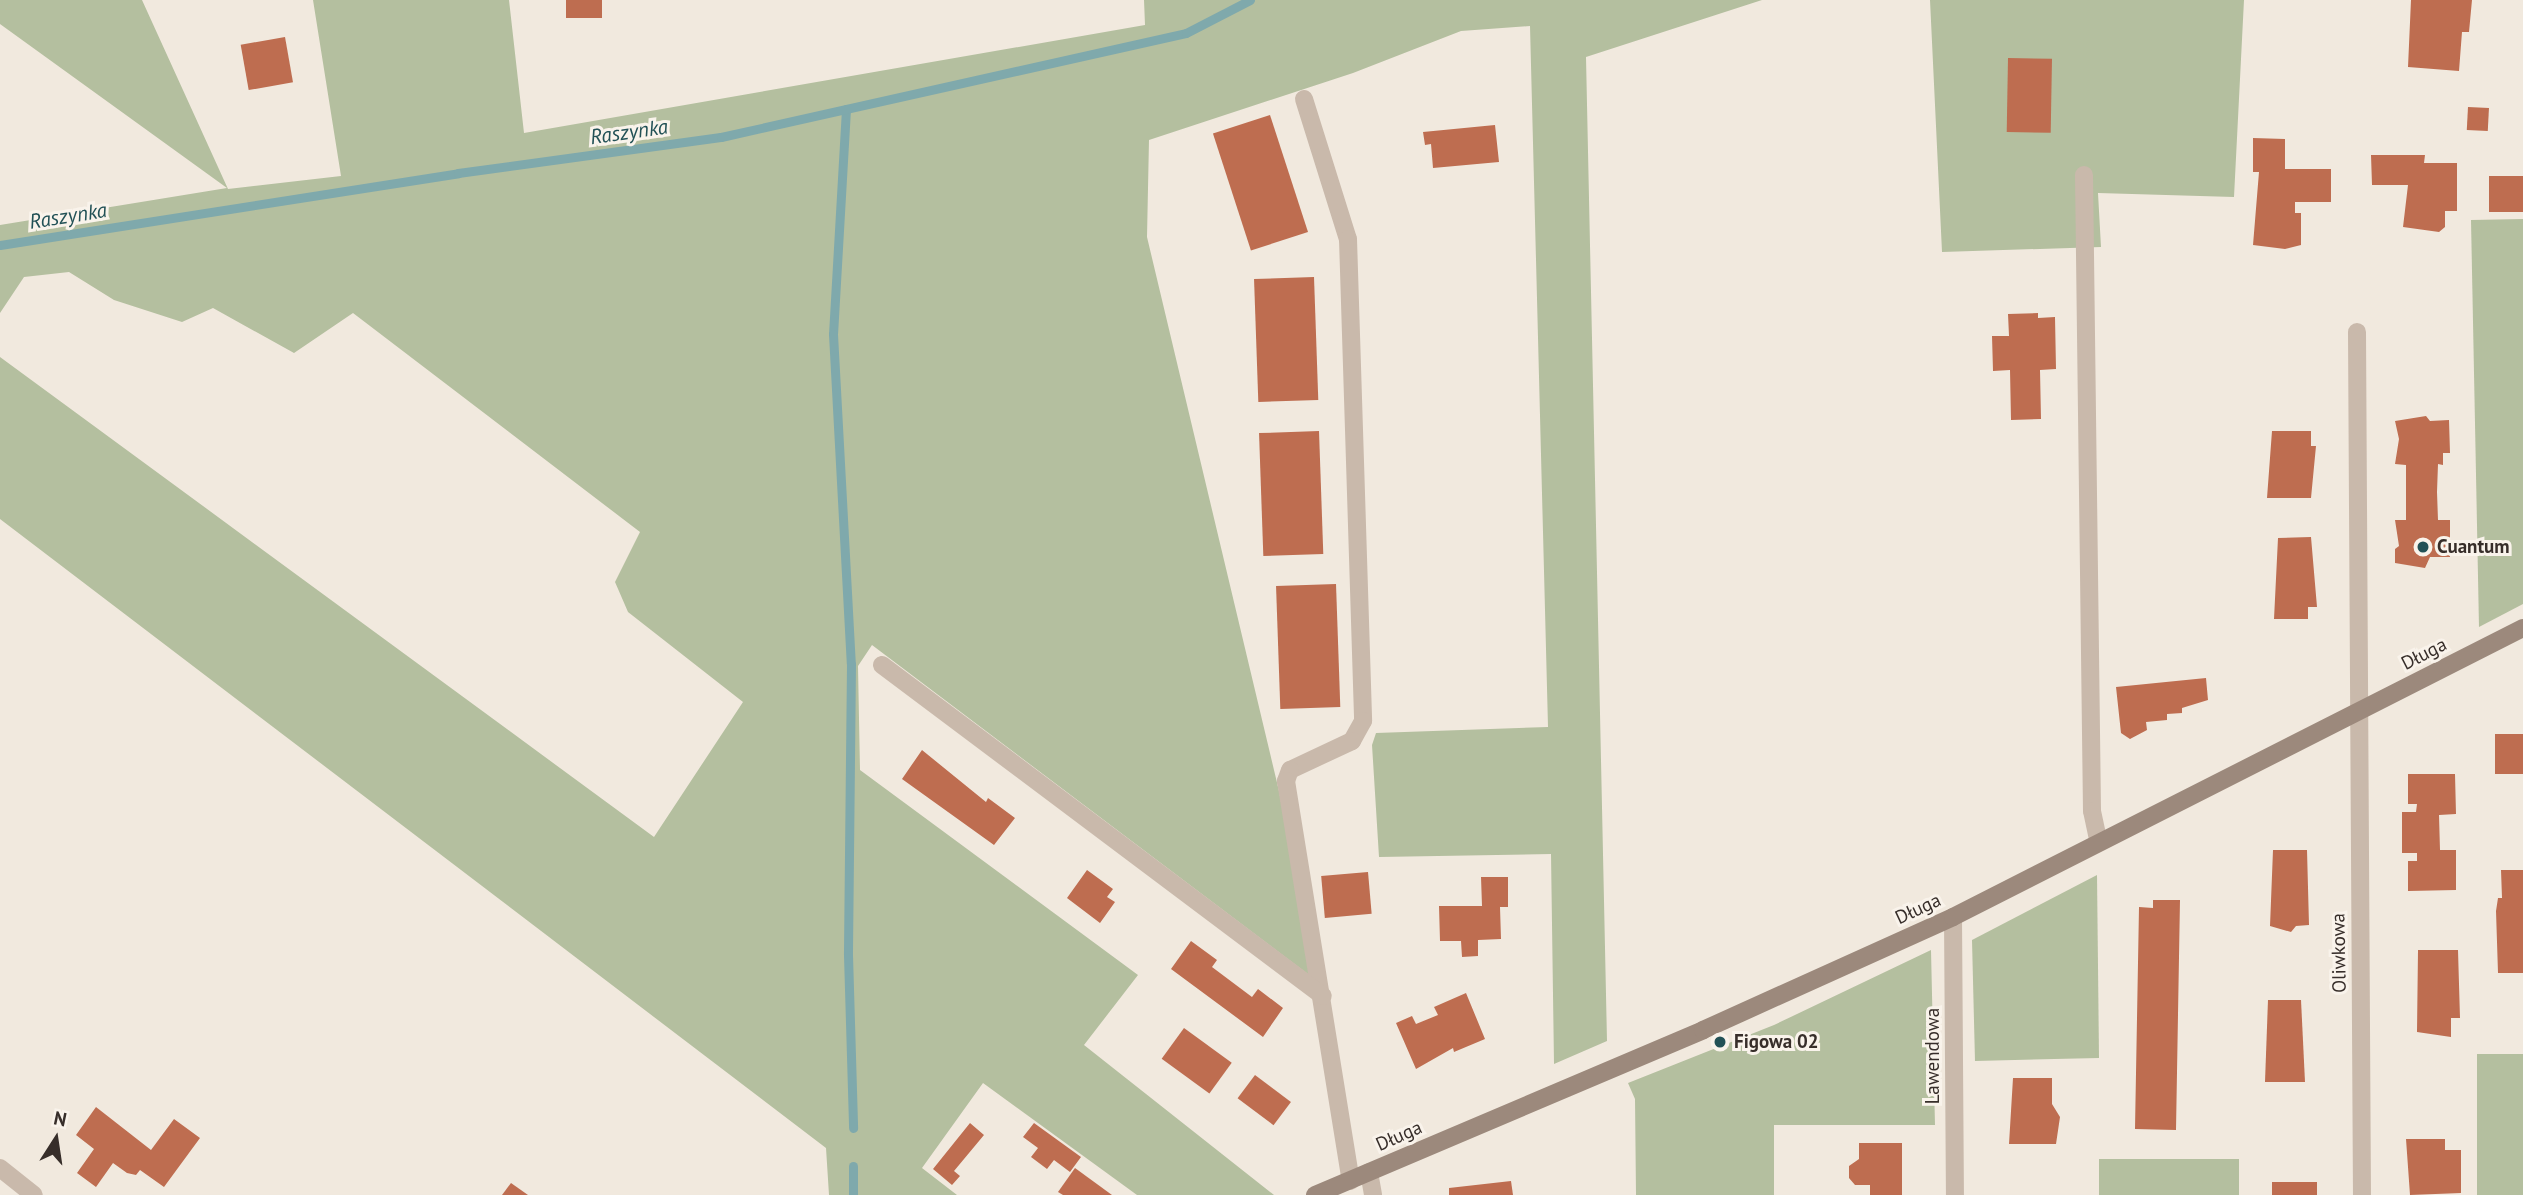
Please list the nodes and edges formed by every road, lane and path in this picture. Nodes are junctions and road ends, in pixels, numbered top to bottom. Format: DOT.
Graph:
graph roads {
  1 [pos="1304,99"];
  2 [pos="2084,176"];
  3 [pos="2357,332"];
  4 [pos="2523,628"];
  5 [pos="882,665"];
  6 [pos="2358,711"];
  7 [pos="2098,840"];
  8 [pos="1953,917"];
  9 [pos="1323,996"];
  10 [pos="0,1168"];
  11 [pos="1370,1172"];
  12 [pos="1352,1181"];
  13 [pos="34,1195"];
  14 [pos="1315,1195"];
  15 [pos="1373,1195"];
  16 [pos="1955,1195"];
  17 [pos="2362,1195"];
  1 -- 9 [label="street"];
  2 -- 7 [label="street"];
  3 -- 6 [label="street, Oliwkowa"];
  4 -- 6 [label="street, Długa"];
  5 -- 9 [label="street"];
  6 -- 7 [label="street, Długa"];
  6 -- 17 [label="street, Oliwkowa"];
  7 -- 8 [label="street, Długa"];
  8 -- 11 [label="street, Długa"];
  8 -- 16 [label="street, Lawendowa"];
  9 -- 12 [label="street"];
  10 -- 13 [label="street"];
  11 -- 12 [label="street, Długa"];
  11 -- 15 [label="street"];
  12 -- 14 [label="street, Długa"];
}
